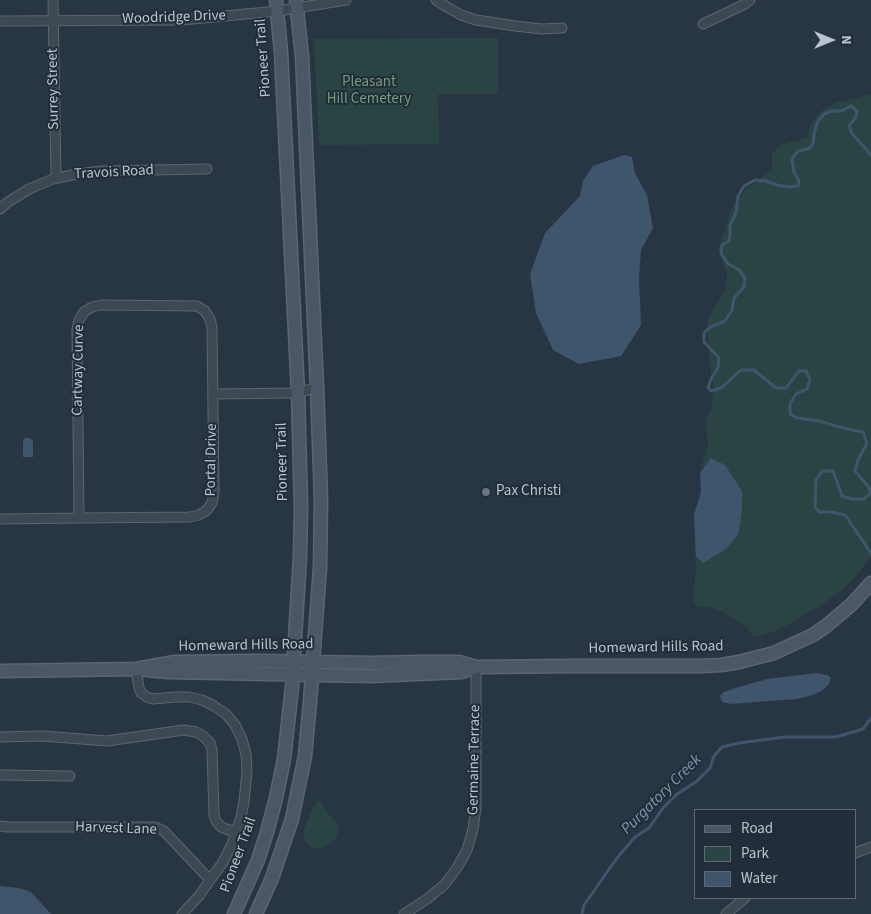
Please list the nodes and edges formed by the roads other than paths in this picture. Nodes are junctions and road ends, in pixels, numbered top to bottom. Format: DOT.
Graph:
graph roads {
  1 [pos="54,0"];
  2 [pos="346,0"];
  3 [pos="436,0"];
  4 [pos="750,0"];
  5 [pos="296,4"];
  6 [pos="277,5"];
  7 [pos="0,21"];
  8 [pos="54,21"];
  9 [pos="703,24"];
  10 [pos="562,28"];
  11 [pos="207,169"];
  12 [pos="56,178"];
  13 [pos="0,209"];
  14 [pos="317,387"];
  15 [pos="298,393"];
  16 [pos="213,394"];
  17 [pos="79,518"];
  18 [pos="0,519"];
  19 [pos="871,583"];
  20 [pos="294,661"];
  21 [pos="313,661"];
  22 [pos="476,667"];
  23 [pos="136,669"];
  24 [pos="0,671"];
  25 [pos="292,675"];
  26 [pos="312,675"];
  27 [pos="0,737"];
  28 [pos="0,775"];
  29 [pos="70,776"];
  30 [pos="0,826"];
  31 [pos="237,831"];
  32 [pos="871,847"];
  33 [pos="856,853"];
  34 [pos="210,880"];
  35 [pos="744,899"];
  36 [pos="182,914"];
  37 [pos="234,914"];
  38 [pos="256,914"];
  39 [pos="404,914"];
  40 [pos="726,914"];
  1 -- 8 [label="street, Surrey Street"];
  2 -- 5 [label="street, Woodridge Drive"];
  3 -- 10 [label="street"];
  4 -- 9 [label="street"];
  5 -- 6 [label="street, Woodridge Drive"];
  5 -- 14 [label="main road"];
  6 -- 8 [label="street, Woodridge Drive"];
  6 -- 15 [label="main road, Pioneer Trail"];
  7 -- 8 [label="street, Woodridge Drive"];
  8 -- 12 [label="street, Surrey Street"];
  11 -- 12 [label="street, Travois Road"];
  12 -- 13 [label="street, Travois Road"];
  14 -- 15 [label="street"];
  14 -- 21 [label="main road"];
  15 -- 16 [label="street"];
  15 -- 20 [label="main road, Pioneer Trail"];
  16 -- 17 [label="street, Portal Drive"];
  16 -- 17 [label="street, Cartway Curve"];
  17 -- 18 [label="street, Portal Drive"];
  19 -- 22 [label="main road, Homeward Hills Road"];
  20 -- 21 [label="main road, Homeward Hills Road"];
  20 -- 23 [label="main road, Homeward Hills Road"];
  20 -- 25 [label="main road, Pioneer Trail"];
  21 -- 22 [label="main road, Homeward Hills Road"];
  21 -- 26 [label="main road"];
  22 -- 26 [label="main road, Homeward Hills Road"];
  22 -- 39 [label="street, Germaine Terrace"];
  23 -- 24 [label="main road, Homeward Hills Road"];
  23 -- 25 [label="main road, Homeward Hills Road"];
  23 -- 31 [label="street"];
  25 -- 26 [label="main road, Homeward Hills Road"];
  25 -- 37 [label="main road, Pioneer Trail"];
  26 -- 38 [label="main road"];
  27 -- 31 [label="street"];
  28 -- 29 [label="street"];
  30 -- 34 [label="street, Harvest Lane"];
  31 -- 34 [label="street"];
  32 -- 33 [label="street"];
  34 -- 36 [label="street"];
  35 -- 40 [label="street"];
}
